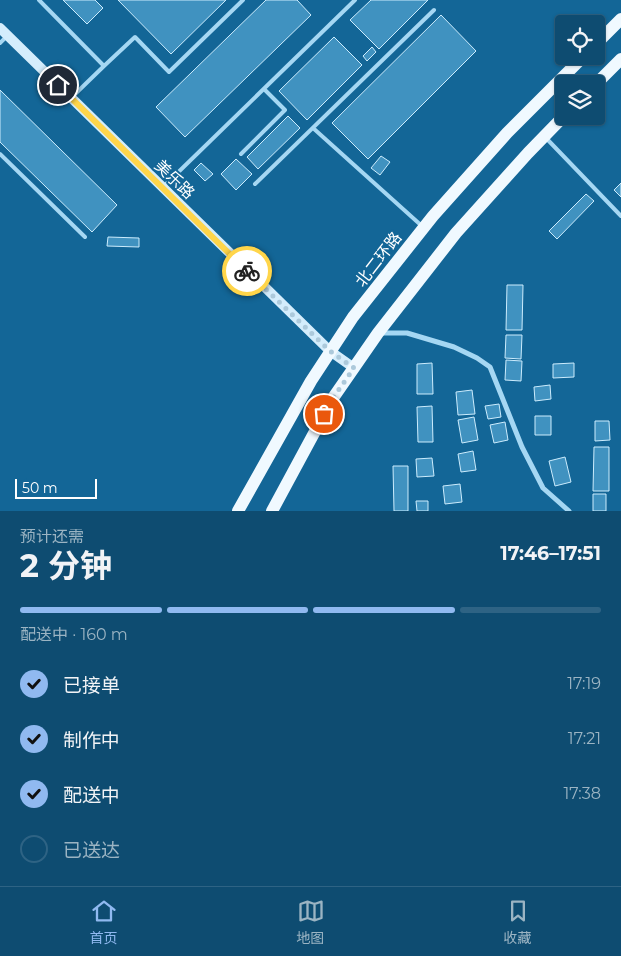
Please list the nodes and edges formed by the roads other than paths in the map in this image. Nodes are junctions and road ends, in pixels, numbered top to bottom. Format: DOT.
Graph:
graph roads {
  1 [pos="38,0"];
  2 [pos="243,0"];
  3 [pos="354,0"];
  4 [pos="434,10"];
  5 [pos="621,19"];
  6 [pos="605,35"];
  7 [pos="3,36"];
  8 [pos="621,59"];
  9 [pos="575,65"];
  10 [pos="104,66"];
  11 [pos="605,75"];
  12 [pos="264,89"];
  13 [pos="71,98"];
  14 [pos="555,125"];
  15 [pos="313,128"];
  16 [pos="544,136"];
  17 [pos="0,154"];
  18 [pos="241,154"];
  19 [pos="255,184"];
  20 [pos="162,187"];
  21 [pos="621,216"];
  22 [pos="424,228"];
  23 [pos="85,237"];
  24 [pos="378,332"];
  25 [pos="330,351"];
  26 [pos="354,368"];
  27 [pos="238,511"];
  28 [pos="272,511"];
  29 [pos="569,511"];
  1 -- 10 [label="lane"];
  2 -- 10 [label="lane"];
  3 -- 12 [label="lane"];
  4 -- 15 [label="lane"];
  5 -- 6 [label="main road"];
  7 -- 13 [label="street, 美乐路"];
  8 -- 11 [label="main road"];
  9 -- 22 [label="main road, 北二环路"];
  10 -- 13 [label="lane"];
  12 -- 18 [label="lane"];
  12 -- 20 [label="lane"];
  13 -- 20 [label="street, 美乐路"];
  14 -- 16 [label="main road"];
  15 -- 19 [label="lane"];
  15 -- 22 [label="lane"];
  16 -- 21 [label="lane"];
  16 -- 24 [label="main road"];
  17 -- 23 [label="lane"];
  20 -- 25 [label="street, 美乐路"];
  22 -- 25 [label="main road, 北二环路"];
  24 -- 26 [label="main road"];
  24 -- 29 [label="street"];
  25 -- 26 [label="street, 美乐路"];
  25 -- 27 [label="main road, 北二环路"];
  26 -- 28 [label="main road"];
}
